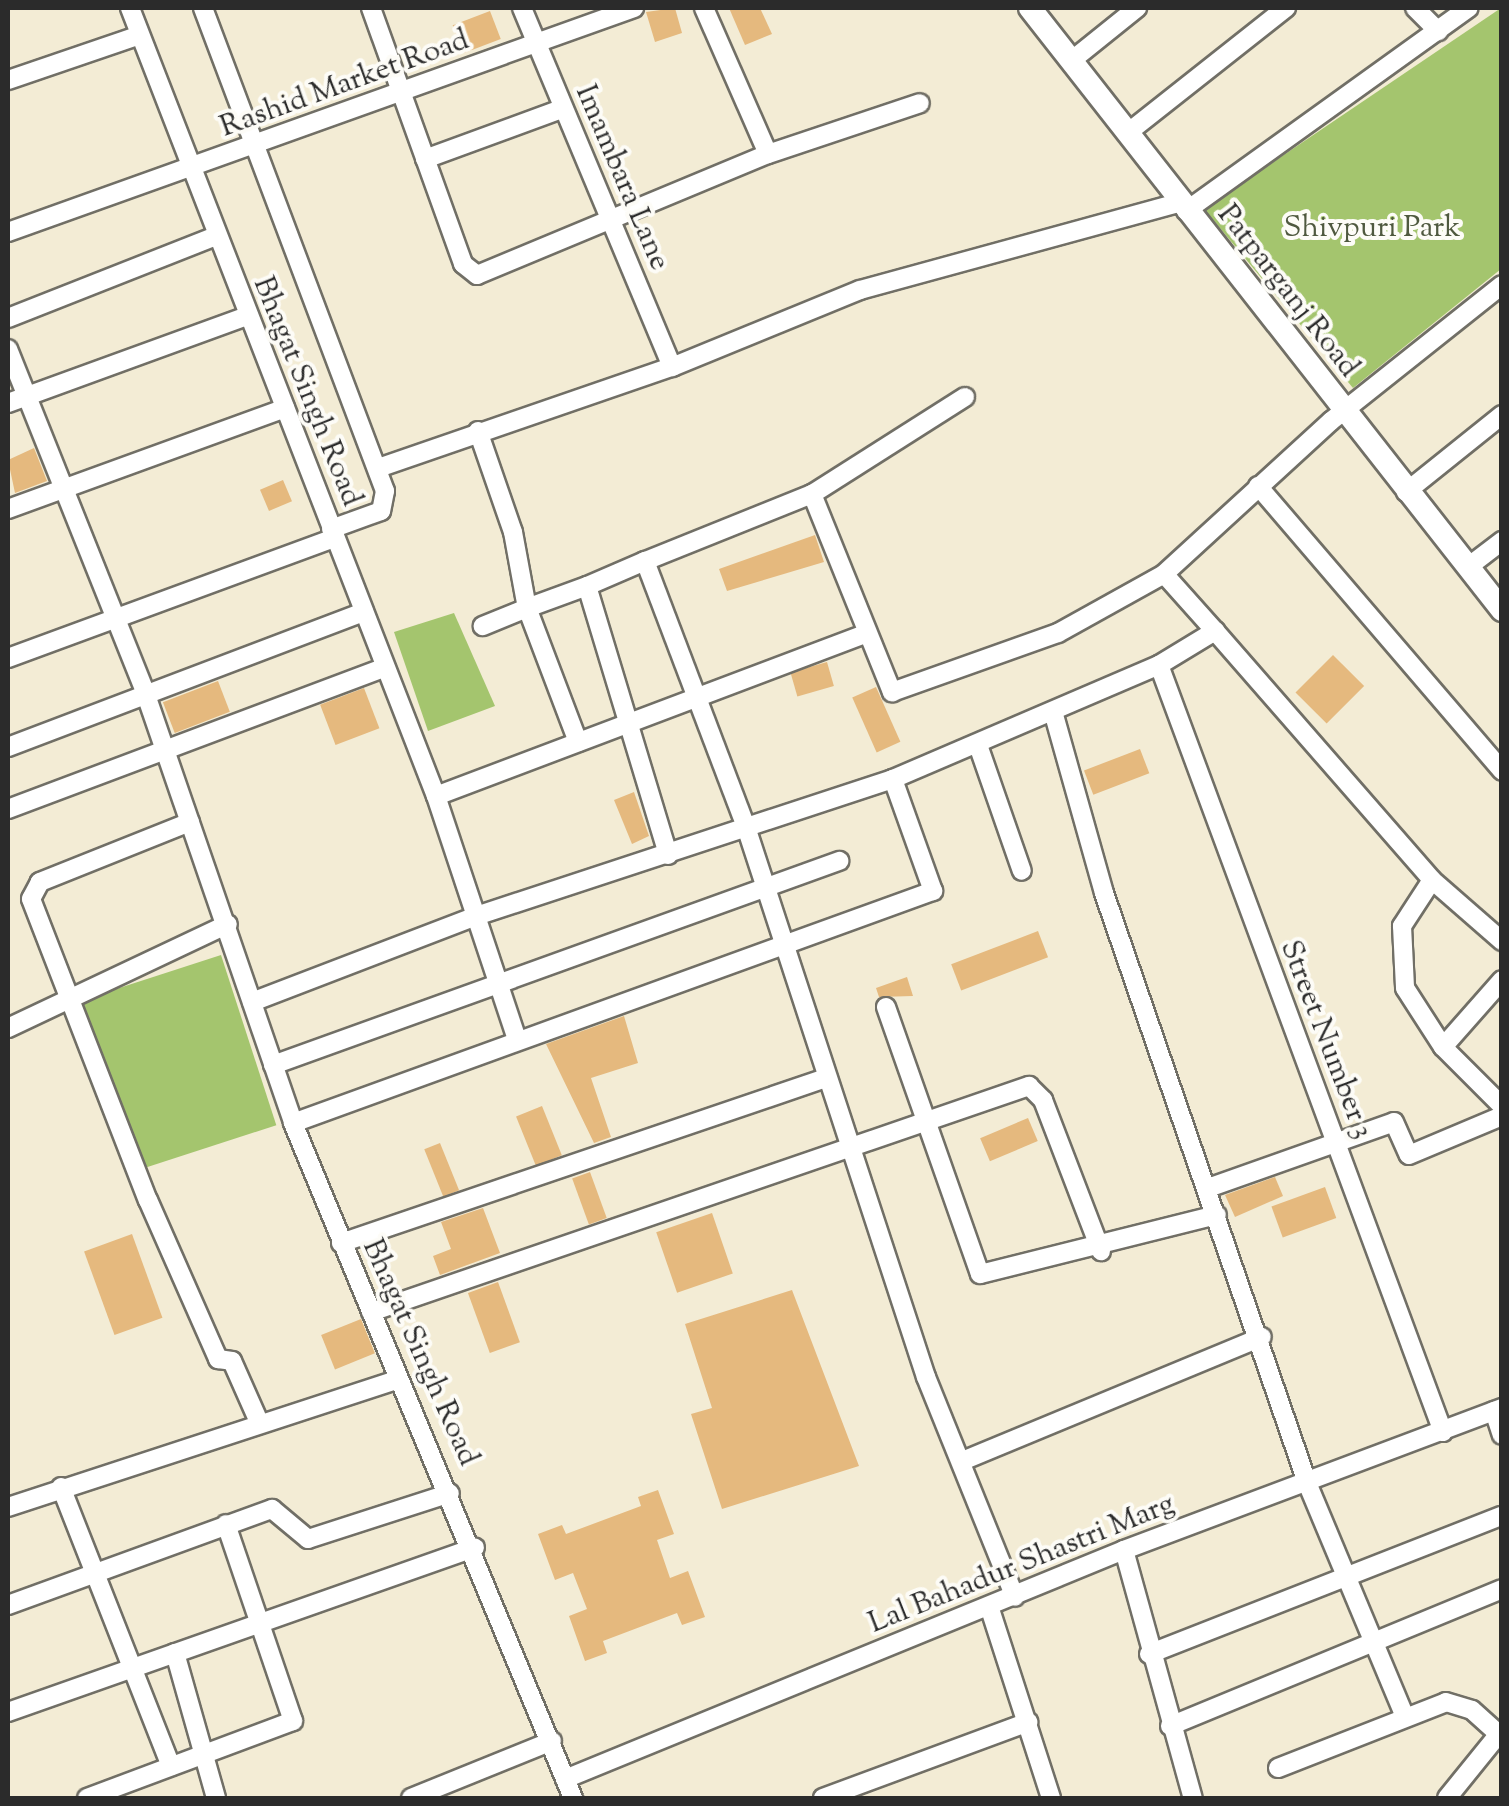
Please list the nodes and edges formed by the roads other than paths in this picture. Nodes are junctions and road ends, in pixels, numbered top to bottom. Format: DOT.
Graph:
graph roads {
  1 [pos="130,8"];
  2 [pos="203,8"];
  3 [pos="370,8"];
  4 [pos="522,8"];
  5 [pos="634,8"];
  6 [pos="704,8"];
  7 [pos="1030,8"];
  8 [pos="1137,8"];
  9 [pos="1286,8"];
  10 [pos="1416,8"];
  11 [pos="1469,8"];
  12 [pos="1438,31"];
  13 [pos="140,35"];
  14 [pos="536,44"];
  15 [pos="1071,61"];
  16 [pos="8,80"];
  17 [pos="401,92"];
  18 [pos="920,103"];
  19 [pos="562,108"];
  20 [pos="1130,131"];
  21 [pos="254,147"];
  22 [pos="768,154"];
  23 [pos="425,159"];
  24 [pos="188,172"];
  25 [pos="1184,206"];
  26 [pos="609,223"];
  27 [pos="8,232"];
  28 [pos="214,237"];
  29 [pos="1502,285"];
  30 [pos="247,316"];
  31 [pos="8,318"];
  32 [pos="8,349"];
  33 [pos="672,367"];
  34 [pos="965,397"];
  35 [pos="17,400"];
  36 [pos="285,408"];
  37 [pos="1344,413"];
  38 [pos="1502,415"];
  39 [pos="478,431"];
  40 [pos="378,468"];
  41 [pos="1258,486"];
  42 [pos="62,488"];
  43 [pos="1406,492"];
  44 [pos="812,494"];
  45 [pos="8,509"];
  46 [pos="333,533"];
  47 [pos="1502,541"];
  48 [pos="645,561"];
  49 [pos="1468,567"];
  50 [pos="1164,574"];
  51 [pos="587,586"];
  52 [pos="527,608"];
  53 [pos="1502,610"];
  54 [pos="363,612"];
  55 [pos="113,620"];
  56 [pos="483,626"];
  57 [pos="1215,631"];
  58 [pos="867,633"];
  59 [pos="8,658"];
  60 [pos="1159,665"];
  61 [pos="385,667"];
  62 [pos="145,692"];
  63 [pos="694,699"];
  64 [pos="1054,715"];
  65 [pos="627,723"];
  66 [pos="578,742"];
  67 [pos="978,745"];
  68 [pos="8,746"];
  69 [pos="163,752"];
  70 [pos="1502,771"];
  71 [pos="893,778"];
  72 [pos="436,796"];
  73 [pos="8,809"];
  74 [pos="190,822"];
  75 [pos="747,830"];
  76 [pos="668,855"];
  77 [pos="839,861"];
  78 [pos="1022,870"];
  79 [pos="1432,880"];
  80 [pos="764,886"];
  81 [pos="472,918"];
  82 [pos="228,924"];
  83 [pos="1502,941"];
  84 [pos="784,947"];
  85 [pos="1502,980"];
  86 [pos="494,982"];
  87 [pos="69,1000"];
  88 [pos="252,1002"];
  89 [pos="886,1008"];
  90 [pos="8,1028"];
  91 [pos="516,1038"];
  92 [pos="1443,1047"];
  93 [pos="273,1065"];
  94 [pos="824,1079"];
  95 [pos="1502,1106"];
  96 [pos="1502,1116"];
  97 [pos="925,1118"];
  98 [pos="293,1123"];
  99 [pos="1335,1145"];
  100 [pos="852,1148"];
  101 [pos="1208,1188"];
  102 [pos="1218,1215"];
  103 [pos="340,1243"];
  104 [pos="1101,1251"];
  105 [pos="371,1312"];
  106 [pos="1262,1336"];
  107 [pos="400,1379"];
  108 [pos="1498,1410"];
  109 [pos="258,1422"];
  110 [pos="1443,1432"];
  111 [pos="1502,1435"];
  112 [pos="967,1459"];
  113 [pos="1308,1485"];
  114 [pos="61,1488"];
  115 [pos="450,1493"];
  116 [pos="8,1507"];
  117 [pos="1502,1516"];
  118 [pos="226,1524"];
  119 [pos="475,1548"];
  120 [pos="1124,1550"];
  121 [pos="88,1572"];
  122 [pos="1347,1576"];
  123 [pos="1502,1589"];
  124 [pos="1015,1596"];
  125 [pos="8,1605"];
  126 [pos="989,1606"];
  127 [pos="261,1623"];
  128 [pos="1372,1638"];
  129 [pos="176,1653"];
  130 [pos="1149,1654"];
  131 [pos="128,1670"];
  132 [pos="8,1712"];
  133 [pos="1405,1717"];
  134 [pos="1028,1722"];
  135 [pos="1170,1726"];
  136 [pos="1500,1734"];
  137 [pos="552,1741"];
  138 [pos="202,1756"];
  139 [pos="171,1766"];
  140 [pos="1278,1768"];
  141 [pos="565,1780"];
  142 [pos="87,1798"];
  143 [pos="216,1798"];
  144 [pos="410,1798"];
  145 [pos="574,1798"];
  146 [pos="822,1798"];
  147 [pos="1051,1798"];
  148 [pos="1193,1798"];
  149 [pos="1447,1798"];
  1 -- 13 [label="street, Bhagat Singh Road"];
  2 -- 21 [label="street"];
  3 -- 17 [label="street"];
  4 -- 14 [label="street, Imambara Lane"];
  5 -- 14 [label="street, Rashid Market Road"];
  6 -- 22 [label="street"];
  7 -- 15 [label="street, Patparganj Road"];
  8 -- 15 [label="street"];
  9 -- 20 [label="street"];
  10 -- 12 [label="street"];
  11 -- 12 [label="street"];
  12 -- 25 [label="street"];
  13 -- 16 [label="street"];
  13 -- 24 [label="street, Bhagat Singh Road"];
  14 -- 17 [label="street, Rashid Market Road"];
  14 -- 19 [label="street, Imambara Lane"];
  15 -- 20 [label="street, Patparganj Road"];
  17 -- 21 [label="street, Rashid Market Road"];
  17 -- 23 [label="street"];
  18 -- 22 [label="street"];
  19 -- 23 [label="street"];
  19 -- 26 [label="street, Imambara Lane"];
  20 -- 25 [label="street, Patparganj Road"];
  21 -- 24 [label="street, Rashid Market Road"];
  21 -- 40 [label="street"];
  22 -- 26 [label="street"];
  23 -- 26 [label="street"];
  24 -- 27 [label="street, Rashid Market Road"];
  24 -- 28 [label="street, Bhagat Singh Road"];
  25 -- 33 [label="street"];
  25 -- 37 [label="street, Patparganj Road"];
  26 -- 33 [label="street, Imambara Lane"];
  28 -- 30 [label="street, Bhagat Singh Road"];
  28 -- 31 [label="street"];
  29 -- 37 [label="street"];
  30 -- 35 [label="street"];
  30 -- 36 [label="street, Bhagat Singh Road"];
  32 -- 35 [label="street, Bhagat Singh Road"];
  33 -- 39 [label="street"];
  34 -- 44 [label="street"];
  35 -- 42 [label="street, Bhagat Singh Road"];
  36 -- 42 [label="street"];
  36 -- 46 [label="street, Bhagat Singh Road"];
  37 -- 41 [label="street"];
  37 -- 43 [label="street, Patparganj Road"];
  38 -- 43 [label="street"];
  39 -- 40 [label="street"];
  39 -- 52 [label="street"];
  40 -- 46 [label="street"];
  41 -- 50 [label="street"];
  41 -- 70 [label="street"];
  42 -- 45 [label="street"];
  42 -- 55 [label="street, Bhagat Singh Road"];
  43 -- 49 [label="street, Patparganj Road"];
  44 -- 48 [label="street"];
  44 -- 58 [label="street"];
  46 -- 54 [label="street, Bhagat Singh Road"];
  46 -- 55 [label="street"];
  47 -- 49 [label="street"];
  48 -- 51 [label="street"];
  48 -- 63 [label="street"];
  49 -- 53 [label="street, Patparganj Road"];
  50 -- 57 [label="street"];
  50 -- 58 [label="street"];
  51 -- 52 [label="street"];
  51 -- 65 [label="street"];
  52 -- 56 [label="street"];
  52 -- 66 [label="street"];
  54 -- 61 [label="street, Bhagat Singh Road"];
  54 -- 62 [label="street"];
  55 -- 59 [label="street"];
  55 -- 62 [label="street, Bhagat Singh Road"];
  57 -- 60 [label="street"];
  57 -- 79 [label="street"];
  58 -- 63 [label="street"];
  60 -- 64 [label="street"];
  60 -- 99 [label="street, Street Number 3"];
  61 -- 69 [label="street"];
  61 -- 72 [label="street, Bhagat Singh Road"];
  62 -- 68 [label="street"];
  62 -- 69 [label="street, Bhagat Singh Road"];
  63 -- 65 [label="street"];
  63 -- 75 [label="street"];
  64 -- 67 [label="street"];
  64 -- 101 [label="street"];
  65 -- 66 [label="street"];
  65 -- 76 [label="street"];
  66 -- 72 [label="street"];
  67 -- 71 [label="street"];
  67 -- 78 [label="street"];
  69 -- 73 [label="street"];
  69 -- 74 [label="street, Bhagat Singh Road"];
  71 -- 75 [label="street"];
  71 -- 84 [label="street"];
  72 -- 81 [label="street, Bhagat Singh Road"];
  74 -- 82 [label="street, Bhagat Singh Road"];
  74 -- 87 [label="street"];
  75 -- 76 [label="street"];
  75 -- 80 [label="street"];
  76 -- 81 [label="street"];
  77 -- 80 [label="street"];
  79 -- 83 [label="street"];
  79 -- 92 [label="street"];
  80 -- 84 [label="street"];
  80 -- 86 [label="street"];
  81 -- 86 [label="street, Bhagat Singh Road"];
  81 -- 88 [label="street"];
  82 -- 87 [label="street"];
  82 -- 88 [label="street, Bhagat Singh Road"];
  84 -- 91 [label="street"];
  84 -- 94 [label="street"];
  85 -- 92 [label="street"];
  86 -- 91 [label="street, Bhagat Singh Road"];
  86 -- 93 [label="street"];
  87 -- 90 [label="street"];
  87 -- 109 [label="street"];
  88 -- 93 [label="street, Bhagat Singh Road"];
  89 -- 97 [label="street"];
  91 -- 98 [label="street"];
  92 -- 95 [label="street"];
  93 -- 98 [label="street, Bhagat Singh Road"];
  94 -- 100 [label="street"];
  94 -- 103 [label="street"];
  96 -- 99 [label="street"];
  97 -- 100 [label="street"];
  97 -- 104 [label="street"];
  97 -- 104 [label="street"];
  98 -- 103 [label="street, Bhagat Singh Road"];
  99 -- 101 [label="street"];
  99 -- 110 [label="street, Street Number 3"];
  100 -- 105 [label="street"];
  100 -- 112 [label="street"];
  101 -- 102 [label="street"];
  102 -- 104 [label="street"];
  102 -- 106 [label="street"];
  103 -- 105 [label="street, Bhagat Singh Road"];
  105 -- 107 [label="street, Bhagat Singh Road"];
  106 -- 112 [label="street"];
  106 -- 113 [label="street"];
  107 -- 109 [label="street"];
  107 -- 115 [label="street, Bhagat Singh Road"];
  108 -- 110 [label="street, Lal Bahadur Shastri Marg"];
  108 -- 111 [label="street"];
  109 -- 114 [label="street"];
  110 -- 113 [label="street, Lal Bahadur Shastri Marg"];
  112 -- 124 [label="street"];
  113 -- 120 [label="street, Lal Bahadur Shastri Marg"];
  113 -- 122 [label="street"];
  114 -- 116 [label="street"];
  114 -- 121 [label="street"];
  115 -- 118 [label="street"];
  115 -- 119 [label="street, Bhagat Singh Road"];
  117 -- 122 [label="street"];
  118 -- 121 [label="street"];
  118 -- 127 [label="street"];
  119 -- 127 [label="street"];
  119 -- 137 [label="street, Bhagat Singh Road"];
  120 -- 124 [label="street, Lal Bahadur Shastri Marg"];
  120 -- 130 [label="street"];
  121 -- 125 [label="street"];
  121 -- 131 [label="street"];
  122 -- 128 [label="street"];
  122 -- 130 [label="street"];
  123 -- 128 [label="street"];
  124 -- 126 [label="street, Lal Bahadur Shastri Marg"];
  126 -- 134 [label="street"];
  126 -- 141 [label="street, Lal Bahadur Shastri Marg"];
  127 -- 129 [label="street"];
  127 -- 138 [label="street"];
  128 -- 133 [label="street"];
  128 -- 135 [label="street"];
  129 -- 131 [label="street"];
  129 -- 138 [label="street"];
  130 -- 135 [label="street"];
  131 -- 132 [label="street"];
  131 -- 139 [label="street"];
  133 -- 136 [label="street"];
  133 -- 140 [label="street"];
  134 -- 146 [label="street"];
  134 -- 147 [label="street"];
  135 -- 148 [label="street"];
  136 -- 149 [label="street"];
  137 -- 141 [label="street, Bhagat Singh Road"];
  137 -- 144 [label="street"];
  138 -- 139 [label="street"];
  138 -- 143 [label="street"];
  139 -- 142 [label="street"];
  141 -- 145 [label="street, Bhagat Singh Road"];
}
